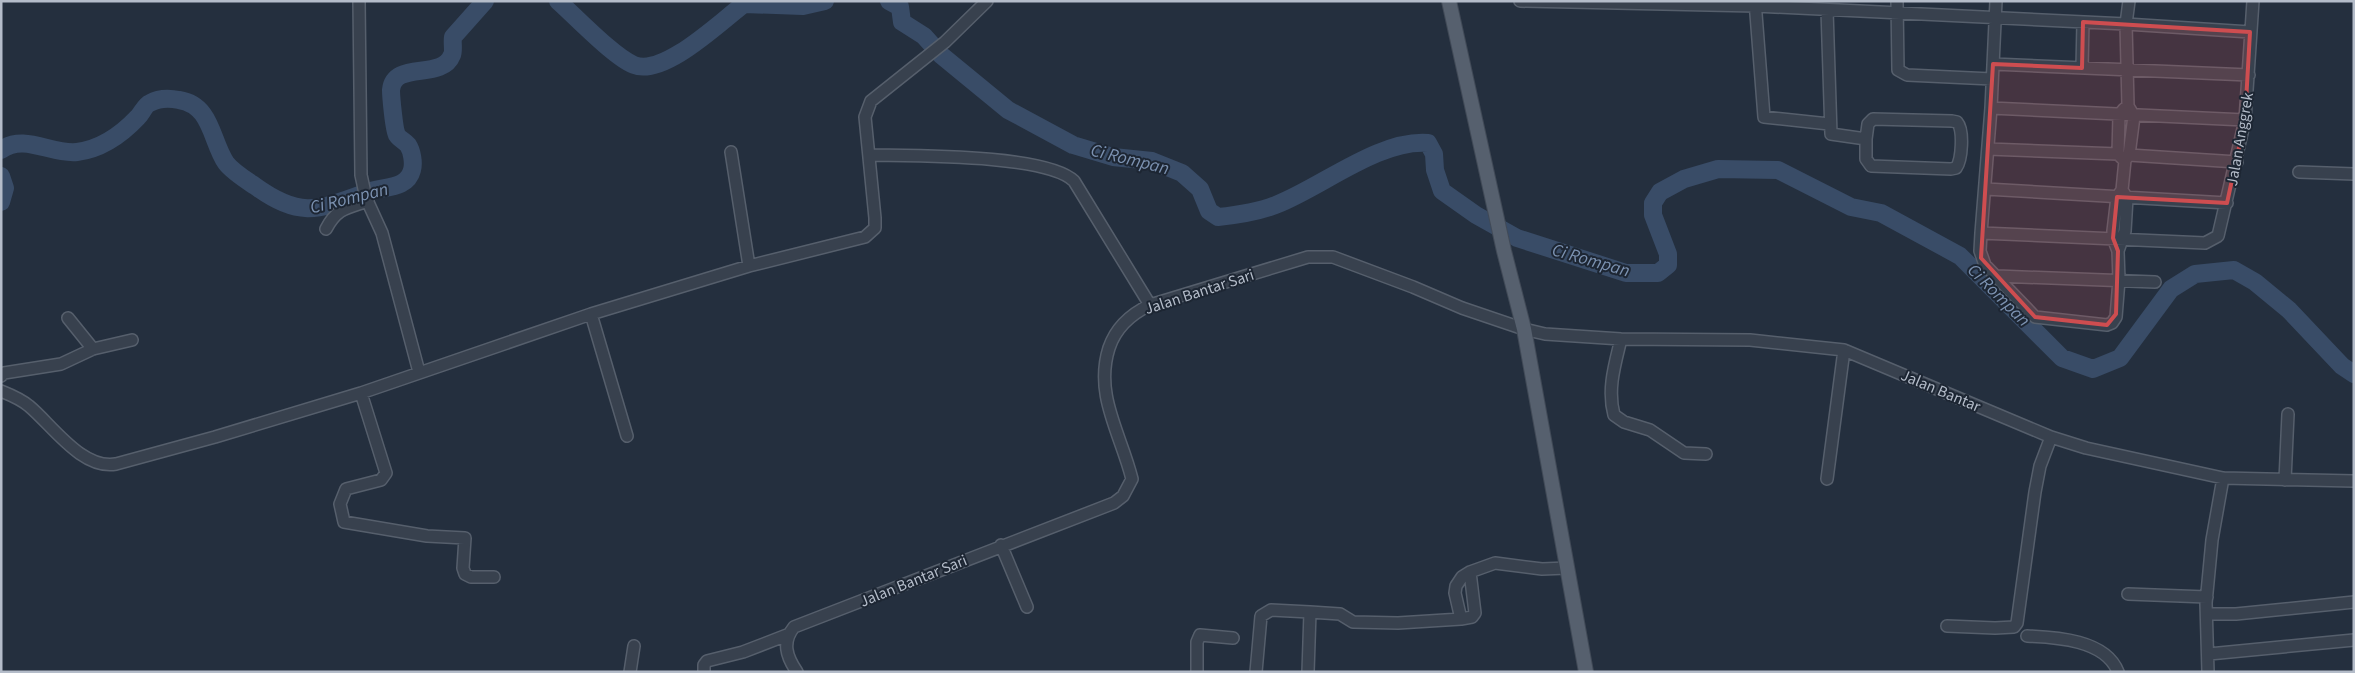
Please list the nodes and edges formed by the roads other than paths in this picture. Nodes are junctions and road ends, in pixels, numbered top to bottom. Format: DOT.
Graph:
graph roads {
  1 [pos="359,1"];
  2 [pos="987,1"];
  3 [pos="1449,1"];
  4 [pos="1511,1"];
  5 [pos="1520,1"];
  6 [pos="1996,1"];
  7 [pos="2129,1"];
  8 [pos="2253,1"];
  9 [pos="1755,4"];
  10 [pos="1897,7"];
  11 [pos="1826,10"];
  12 [pos="1995,18"];
  13 [pos="2083,22"];
  14 [pos="2126,24"];
  15 [pos="2250,32"];
  16 [pos="1993,64"];
  17 [pos="2082,68"];
  18 [pos="2128,69"];
  19 [pos="2249,76"];
  20 [pos="1992,79"];
  21 [pos="2128,106"];
  22 [pos="1991,108"];
  23 [pos="2119,115"];
  24 [pos="2134,116"];
  25 [pos="2245,120"];
  26 [pos="1829,124"];
  27 [pos="1866,140"];
  28 [pos="1988,149"];
  29 [pos="732,152"];
  30 [pos="870,155"];
  31 [pos="2124,156"];
  32 [pos="2237,162"];
  33 [pos="2299,172"];
  34 [pos="2354,174"];
  35 [pos="1986,190"];
  36 [pos="2122,195"];
  37 [pos="366,196"];
  38 [pos="2227,203"];
  39 [pos="326,229"];
  40 [pos="1981,234"];
  41 [pos="2118,238"];
  42 [pos="748,266"];
  43 [pos="1997,276"];
  44 [pos="2118,280"];
  45 [pos="2155,282"];
  46 [pos="1150,305"];
  47 [pos="591,314"];
  48 [pos="68,318"];
  49 [pos="1524,329"];
  50 [pos="1621,339"];
  51 [pos="132,340"];
  52 [pos="93,349"];
  53 [pos="1844,350"];
  54 [pos="419,372"];
  55 [pos="1,376"];
  56 [pos="1,391"];
  57 [pos="361,393"];
  58 [pos="2288,414"];
  59 [pos="627,436"];
  60 [pos="2051,437"];
  61 [pos="1706,454"];
  62 [pos="2223,478"];
  63 [pos="1827,479"];
  64 [pos="2285,480"];
  65 [pos="2354,481"];
  66 [pos="1001,545"];
  67 [pos="1567,568"];
  68 [pos="1470,572"];
  69 [pos="494,577"];
  70 [pos="2128,594"];
  71 [pos="2207,597"];
  72 [pos="2354,602"];
  73 [pos="1027,607"];
  74 [pos="1310,612"];
  75 [pos="2207,614"];
  76 [pos="1461,619"];
  77 [pos="1947,626"];
  78 [pos="787,635"];
  79 [pos="2027,636"];
  80 [pos="1233,638"];
  81 [pos="2354,640"];
  82 [pos="634,646"];
  83 [pos="2209,654"];
  84 [pos="630,672"];
  85 [pos="704,672"];
  86 [pos="797,672"];
  87 [pos="1197,672"];
  88 [pos="1256,672"];
  89 [pos="1308,672"];
  90 [pos="1586,672"];
  91 [pos="2118,672"];
  92 [pos="2208,672"];
  1 -- 37 [label="street"];
  2 -- 30 [label="street"];
  3 -- 49 [label="main road"];
  4 -- 5 [label="street"];
  5 -- 9 [label="street"];
  6 -- 12 [label="street"];
  7 -- 14 [label="street"];
  8 -- 15 [label="street, Jalan Anggrek"];
  9 -- 11 [label="street"];
  9 -- 26 [label="street"];
  10 -- 11 [label="street"];
  10 -- 12 [label="street"];
  10 -- 20 [label="street"];
  11 -- 26 [label="street"];
  12 -- 13 [label="street"];
  12 -- 16 [label="street"];
  13 -- 14 [label="street"];
  13 -- 17 [label="street"];
  14 -- 15 [label="street"];
  14 -- 18 [label="street"];
  15 -- 19 [label="street, Jalan Anggrek"];
  16 -- 17 [label="street"];
  16 -- 20 [label="street"];
  17 -- 18 [label="street"];
  18 -- 19 [label="street"];
  18 -- 21 [label="street"];
  19 -- 25 [label="street, Jalan Anggrek"];
  20 -- 22 [label="street"];
  21 -- 23 [label="street"];
  21 -- 24 [label="street"];
  22 -- 23 [label="street"];
  22 -- 28 [label="street"];
  23 -- 24 [label="street"];
  23 -- 31 [label="street"];
  24 -- 25 [label="street"];
  24 -- 31 [label="street"];
  25 -- 32 [label="street, Jalan Anggrek"];
  26 -- 27 [label="street"];
  27 -- 27 [label="street"];
  28 -- 31 [label="street"];
  28 -- 35 [label="street"];
  29 -- 42 [label="street"];
  30 -- 42 [label="street"];
  30 -- 46 [label="street"];
  31 -- 32 [label="street"];
  31 -- 36 [label="street"];
  32 -- 38 [label="street, Jalan Anggrek"];
  33 -- 34 [label="street"];
  35 -- 36 [label="street"];
  35 -- 40 [label="street"];
  36 -- 38 [label="street"];
  36 -- 41 [label="street"];
  37 -- 39 [label="street"];
  37 -- 54 [label="street"];
  38 -- 41 [label="street, Jalan Anggrek"];
  40 -- 41 [label="street"];
  40 -- 43 [label="street"];
  41 -- 44 [label="street"];
  42 -- 47 [label="street"];
  43 -- 44 [label="street"];
  43 -- 44 [label="street"];
  44 -- 45 [label="street"];
  46 -- 49 [label="street, Jalan Bantar Sari"];
  46 -- 66 [label="street, Jalan Bantar Sari"];
  47 -- 54 [label="street"];
  47 -- 59 [label="street"];
  48 -- 52 [label="street"];
  49 -- 50 [label="street, Jalan Bantar"];
  49 -- 67 [label="main road"];
  50 -- 53 [label="street, Jalan Bantar"];
  50 -- 61 [label="street"];
  51 -- 52 [label="street"];
  52 -- 55 [label="street"];
  53 -- 60 [label="street, Jalan Bantar"];
  53 -- 63 [label="street"];
  54 -- 57 [label="street"];
  56 -- 57 [label="street"];
  57 -- 69 [label="street"];
  58 -- 64 [label="street"];
  60 -- 62 [label="street, Jalan Bantar"];
  60 -- 77 [label="street"];
  62 -- 64 [label="street, Jalan Bantar"];
  62 -- 71 [label="street"];
  64 -- 65 [label="street, Jalan Bantar"];
  66 -- 73 [label="street"];
  66 -- 78 [label="street, Jalan Bantar Sari"];
  67 -- 68 [label="street"];
  67 -- 90 [label="main road"];
  68 -- 76 [label="street"];
  68 -- 76 [label="street"];
  70 -- 71 [label="street"];
  71 -- 75 [label="street"];
  72 -- 75 [label="street"];
  74 -- 76 [label="street"];
  74 -- 88 [label="street"];
  74 -- 89 [label="street"];
  75 -- 83 [label="street"];
  78 -- 85 [label="street, Jalan Bantar Sari"];
  78 -- 86 [label="street"];
  79 -- 91 [label="street"];
  80 -- 87 [label="street"];
  81 -- 83 [label="street"];
  82 -- 84 [label="street"];
  83 -- 92 [label="street"];
}
